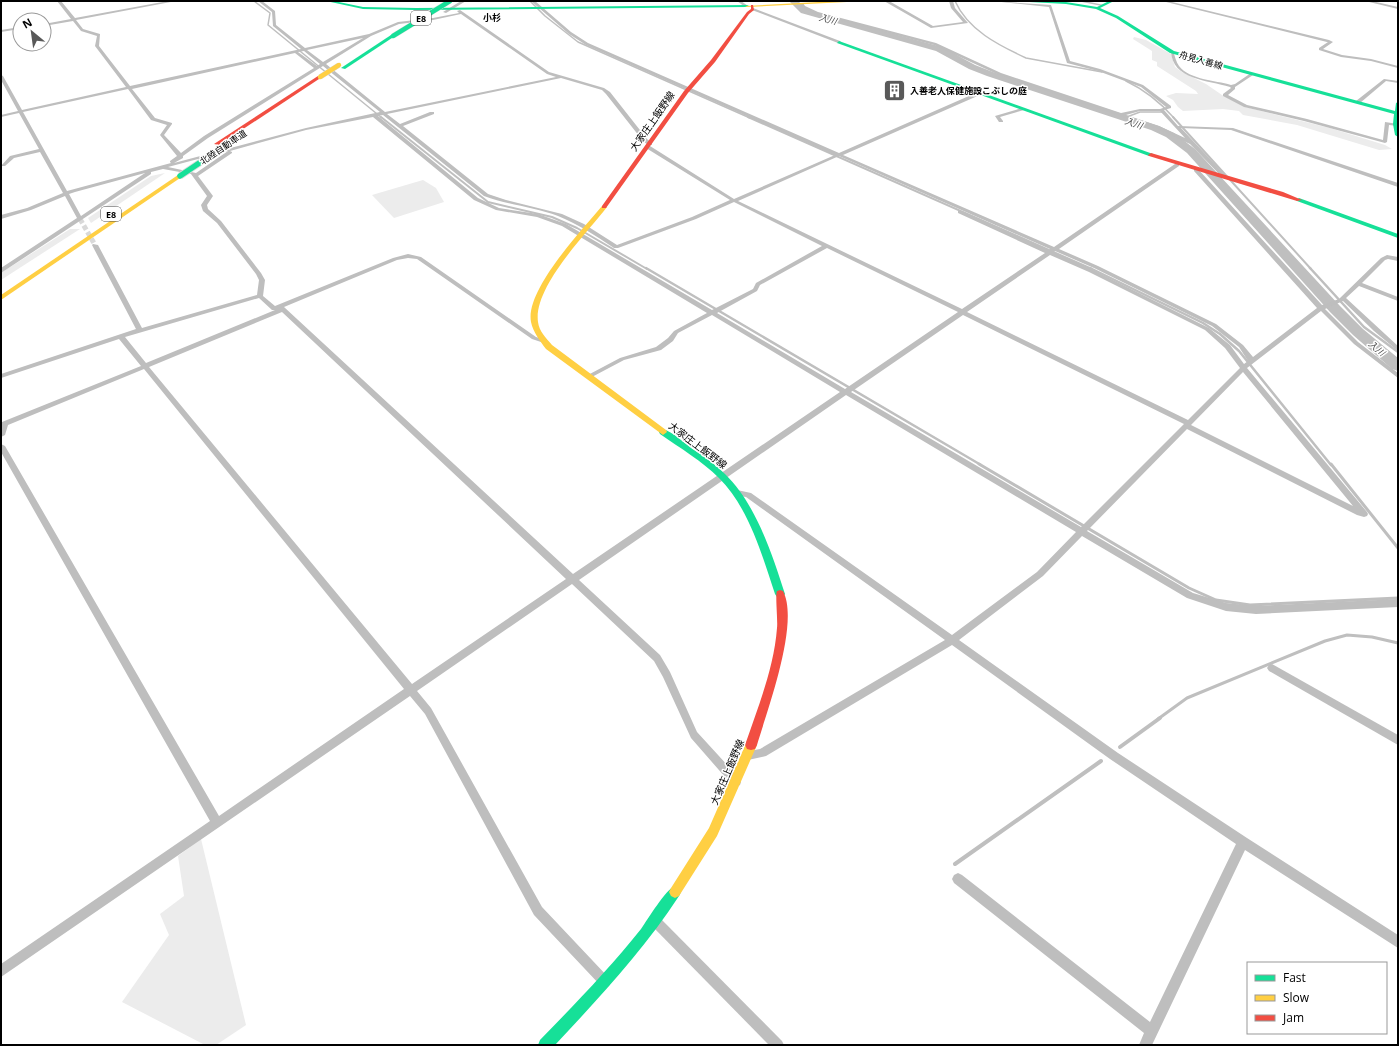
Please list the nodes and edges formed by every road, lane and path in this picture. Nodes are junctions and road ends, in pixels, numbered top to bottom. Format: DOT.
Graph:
graph roads {
  1 [pos="59,1"];
  2 [pos="174,1"];
  3 [pos="260,1"];
  4 [pos="328,1"];
  5 [pos="442,1"];
  6 [pos="533,1"];
  7 [pos="866,1"];
  8 [pos="886,1"];
  9 [pos="951,1"];
  10 [pos="994,1"];
  11 [pos="1011,1"];
  12 [pos="1079,1"];
  13 [pos="1112,1"];
  14 [pos="1164,1"];
  15 [pos="1367,1"];
  16 [pos="819,2"];
  17 [pos="789,3"];
  18 [pos="802,4"];
  19 [pos="456,5"];
  20 [pos="748,6"];
  21 [pos="1099,7"];
  22 [pos="542,8"];
  23 [pos="1398,8"];
  24 [pos="433,19"];
  25 [pos="74,20"];
  26 [pos="52,24"];
  27 [pos="12,30"];
  28 [pos="1,32"];
  29 [pos="370,35"];
  30 [pos="391,35"];
  31 [pos="839,42"];
  32 [pos="304,49"];
  33 [pos="295,51"];
  34 [pos="1172,52"];
  35 [pos="322,64"];
  36 [pos="1398,67"];
  37 [pos="316,68"];
  38 [pos="1252,74"];
  39 [pos="1,76"];
  40 [pos="560,77"];
  41 [pos="1398,82"];
  42 [pos="1231,86"];
  43 [pos="129,88"];
  44 [pos="688,90"];
  45 [pos="980,93"];
  46 [pos="1358,102"];
  47 [pos="1398,103"];
  48 [pos="1022,108"];
  49 [pos="1161,110"];
  50 [pos="20,112"];
  51 [pos="383,113"];
  52 [pos="432,113"];
  53 [pos="1397,113"];
  54 [pos="374,115"];
  55 [pos="1120,115"];
  56 [pos="1,116"];
  57 [pos="1001,121"];
  58 [pos="1397,125"];
  59 [pos="400,126"];
  60 [pos="1178,127"];
  61 [pos="1398,135"];
  62 [pos="1191,143"];
  63 [pos="649,145"];
  64 [pos="226,146"];
  65 [pos="42,150"];
  66 [pos="838,154"];
  67 [pos="12,157"];
  68 [pos="181,157"];
  69 [pos="1,158"];
  70 [pos="3,165"];
  71 [pos="1176,165"];
  72 [pos="163,167"];
  73 [pos="154,170"];
  74 [pos="1199,170"];
  75 [pos="175,175"];
  76 [pos="196,176"];
  77 [pos="1222,176"];
  78 [pos="1398,185"];
  79 [pos="66,193"];
  80 [pos="733,200"];
  81 [pos="939,203"];
  82 [pos="1,217"];
  83 [pos="80,219"];
  84 [pos="584,231"];
  85 [pos="1398,236"];
  86 [pos="79,244"];
  87 [pos="95,245"];
  88 [pos="826,246"];
  89 [pos="616,247"];
  90 [pos="1054,248"];
  91 [pos="607,250"];
  92 [pos="1048,252"];
  93 [pos="51,254"];
  94 [pos="1398,259"];
  95 [pos="27,269"];
  96 [pos="1,271"];
  97 [pos="1358,283"];
  98 [pos="1,288"];
  99 [pos="260,296"];
  100 [pos="1,298"];
  101 [pos="1342,299"];
  102 [pos="1398,299"];
  103 [pos="1,303"];
  104 [pos="1323,307"];
  105 [pos="281,308"];
  106 [pos="712,312"];
  107 [pos="961,312"];
  108 [pos="140,330"];
  109 [pos="121,337"];
  110 [pos="544,341"];
  111 [pos="1398,349"];
  112 [pos="1252,361"];
  113 [pos="145,366"];
  114 [pos="1243,368"];
  115 [pos="1,376"];
  116 [pos="1398,376"];
  117 [pos="588,377"];
  118 [pos="846,392"];
  119 [pos="1187,425"];
  120 [pos="1,435"];
  121 [pos="1,446"];
  122 [pos="722,476"];
  123 [pos="737,494"];
  124 [pos="1081,532"];
  125 [pos="573,578"];
  126 [pos="1398,603"];
  127 [pos="951,641"];
  128 [pos="1272,668"];
  129 [pos="410,690"];
  130 [pos="1398,740"];
  131 [pos="748,755"];
  132 [pos="736,782"];
  133 [pos="216,823"];
  134 [pos="1243,842"];
  135 [pos="958,879"];
  136 [pos="656,922"];
  137 [pos="1398,942"];
  138 [pos="1,971"];
  139 [pos="604,982"];
  140 [pos="1152,1031"];
  141 [pos="545,1045"];
  142 [pos="778,1045"];
  143 [pos="1145,1045"];
  1 -- 25 [label="street"];
  2 -- 25 [label="street"];
  3 -- 32 [label="street"];
  4 -- 19 [label="main road"];
  5 -- 30 [label="main road, 北陸自動車道 / E8"];
  6 -- 22 [label="street"];
  7 -- 16 [label="main road"];
  8 -- 9 [label="street"];
  10 -- 49 [label="street"];
  11 -- 21 [label="main road, 舟見入善線"];
  12 -- 21 [label="street"];
  13 -- 21 [label="main road"];
  14 -- 36 [label="street"];
  15 -- 23 [label="street"];
  16 -- 18 [label="main road"];
  17 -- 18 [label="main road"];
  17 -- 20 [label="main road"];
  18 -- 55 [label="street"];
  19 -- 22 [label="main road"];
  19 -- 24 [label="street"];
  19 -- 24 [label="street"];
  19 -- 30 [label="main road, 北陸自動車道 / E8, bridge"];
  19 -- 40 [label="street"];
  20 -- 22 [label="main road"];
  20 -- 31 [label="street"];
  20 -- 44 [label="main road, 大家庄上飯野線"];
  21 -- 34 [label="main road, 舟見入善線"];
  22 -- 44 [label="street"];
  24 -- 29 [label="street"];
  25 -- 26 [label="street"];
  25 -- 43 [label="street"];
  27 -- 28 [label="street"];
  29 -- 32 [label="street"];
  29 -- 35 [label="street"];
  30 -- 64 [label="main road, 北陸自動車道 / E8"];
  31 -- 45 [label="main road"];
  32 -- 33 [label="street"];
  32 -- 35 [label="street"];
  33 -- 37 [label="street"];
  33 -- 43 [label="street"];
  34 -- 38 [label="main road, 舟見入善線"];
  34 -- 42 [label="street"];
  35 -- 37 [label="street"];
  35 -- 51 [label="street"];
  37 -- 68 [label="street"];
  38 -- 42 [label="street"];
  38 -- 46 [label="main road, 舟見入善線"];
  39 -- 50 [label="street"];
  40 -- 51 [label="street"];
  40 -- 63 [label="street"];
  41 -- 46 [label="street"];
  42 -- 58 [label="street"];
  43 -- 50 [label="street"];
  43 -- 68 [label="street"];
  44 -- 63 [label="main road, 大家庄上飯野線"];
  44 -- 66 [label="street"];
  45 -- 48 [label="main road"];
  45 -- 66 [label="street"];
  46 -- 53 [label="main road, 舟見入善線"];
  47 -- 53 [label="main road"];
  48 -- 57 [label="street"];
  48 -- 71 [label="main road"];
  49 -- 55 [label="street"];
  49 -- 60 [label="street"];
  50 -- 56 [label="street"];
  50 -- 65 [label="street"];
  51 -- 54 [label="street"];
  51 -- 59 [label="street"];
  52 -- 59 [label="street"];
  53 -- 58 [label="main road"];
  54 -- 64 [label="street"];
  54 -- 84 [label="street"];
  55 -- 62 [label="street"];
  58 -- 61 [label="main road"];
  59 -- 84 [label="street"];
  60 -- 62 [label="street"];
  60 -- 78 [label="street"];
  62 -- 77 [label="street"];
  63 -- 80 [label="street"];
  63 -- 84 [label="main road, 大家庄上飯野線"];
  64 -- 72 [label="street"];
  64 -- 75 [label="main road, 北陸自動車道 / E8"];
  64 -- 76 [label="street"];
  65 -- 67 [label="street"];
  65 -- 79 [label="street"];
  66 -- 80 [label="street"];
  66 -- 90 [label="street"];
  67 -- 69 [label="street"];
  67 -- 70 [label="street"];
  68 -- 72 [label="street"];
  71 -- 74 [label="main road"];
  71 -- 90 [label="street"];
  72 -- 73 [label="street"];
  72 -- 76 [label="street"];
  73 -- 79 [label="street"];
  73 -- 83 [label="street"];
  74 -- 77 [label="main road"];
  74 -- 104 [label="street"];
  75 -- 86 [label="main road, 北陸自動車道 / E8"];
  75 -- 93 [label="main road, 北陸自動車道 / E8"];
  76 -- 99 [label="street"];
  77 -- 85 [label="main road"];
  79 -- 82 [label="street"];
  79 -- 83 [label="street"];
  80 -- 88 [label="street"];
  80 -- 89 [label="street"];
  81 -- 92 [label="street"];
  83 -- 96 [label="street"];
  84 -- 89 [label="street"];
  84 -- 91 [label="street"];
  84 -- 110 [label="main road, 大家庄上飯野線"];
  86 -- 100 [label="main road, 北陸自動車道 / E8"];
  86 -- 103 [label="main road"];
  87 -- 108 [label="street"];
  88 -- 106 [label="street"];
  88 -- 107 [label="street"];
  89 -- 91 [label="street"];
  90 -- 92 [label="street"];
  90 -- 112 [label="street"];
  91 -- 106 [label="street"];
  92 -- 107 [label="street"];
  92 -- 114 [label="street"];
  93 -- 95 [label="main road"];
  93 -- 98 [label="main road, 北陸自動車道 / E8"];
  94 -- 97 [label="street"];
  97 -- 101 [label="street"];
  97 -- 102 [label="street"];
  99 -- 105 [label="street"];
  99 -- 108 [label="street"];
  101 -- 104 [label="street"];
  101 -- 111 [label="street"];
  104 -- 112 [label="street"];
  104 -- 116 [label="street"];
  105 -- 110 [label="street"];
  105 -- 113 [label="street"];
  105 -- 125 [label="street"];
  106 -- 117 [label="street"];
  106 -- 118 [label="street"];
  107 -- 118 [label="street"];
  107 -- 119 [label="street"];
  108 -- 109 [label="street"];
  109 -- 113 [label="street"];
  109 -- 115 [label="street"];
  110 -- 117 [label="main road, 大家庄上飯野線"];
  112 -- 114 [label="street"];
  113 -- 120 [label="street"];
  113 -- 129 [label="street"];
  114 -- 119 [label="street"];
  114 -- 119 [label="street"];
  117 -- 122 [label="main road, 大家庄上飯野線"];
  118 -- 122 [label="street"];
  118 -- 124 [label="street"];
  119 -- 124 [label="street"];
  121 -- 133 [label="street"];
  122 -- 123 [label="main road, 大家庄上飯野線"];
  122 -- 125 [label="street"];
  123 -- 127 [label="street"];
  123 -- 131 [label="main road, 大家庄上飯野線"];
  124 -- 126 [label="street"];
  124 -- 127 [label="street"];
  125 -- 129 [label="street"];
  125 -- 132 [label="street"];
  127 -- 131 [label="street"];
  127 -- 134 [label="street"];
  128 -- 130 [label="street"];
  129 -- 133 [label="street"];
  129 -- 139 [label="street"];
  131 -- 132 [label="main road, 大家庄上飯野線"];
  132 -- 136 [label="main road, 大家庄上飯野線"];
  133 -- 138 [label="street"];
  134 -- 137 [label="street"];
  134 -- 140 [label="street"];
  135 -- 140 [label="street"];
  136 -- 139 [label="main road, 大家庄上飯野線"];
  136 -- 142 [label="street"];
  139 -- 141 [label="main road, 大家庄上飯野線"];
  140 -- 143 [label="street"];
}
